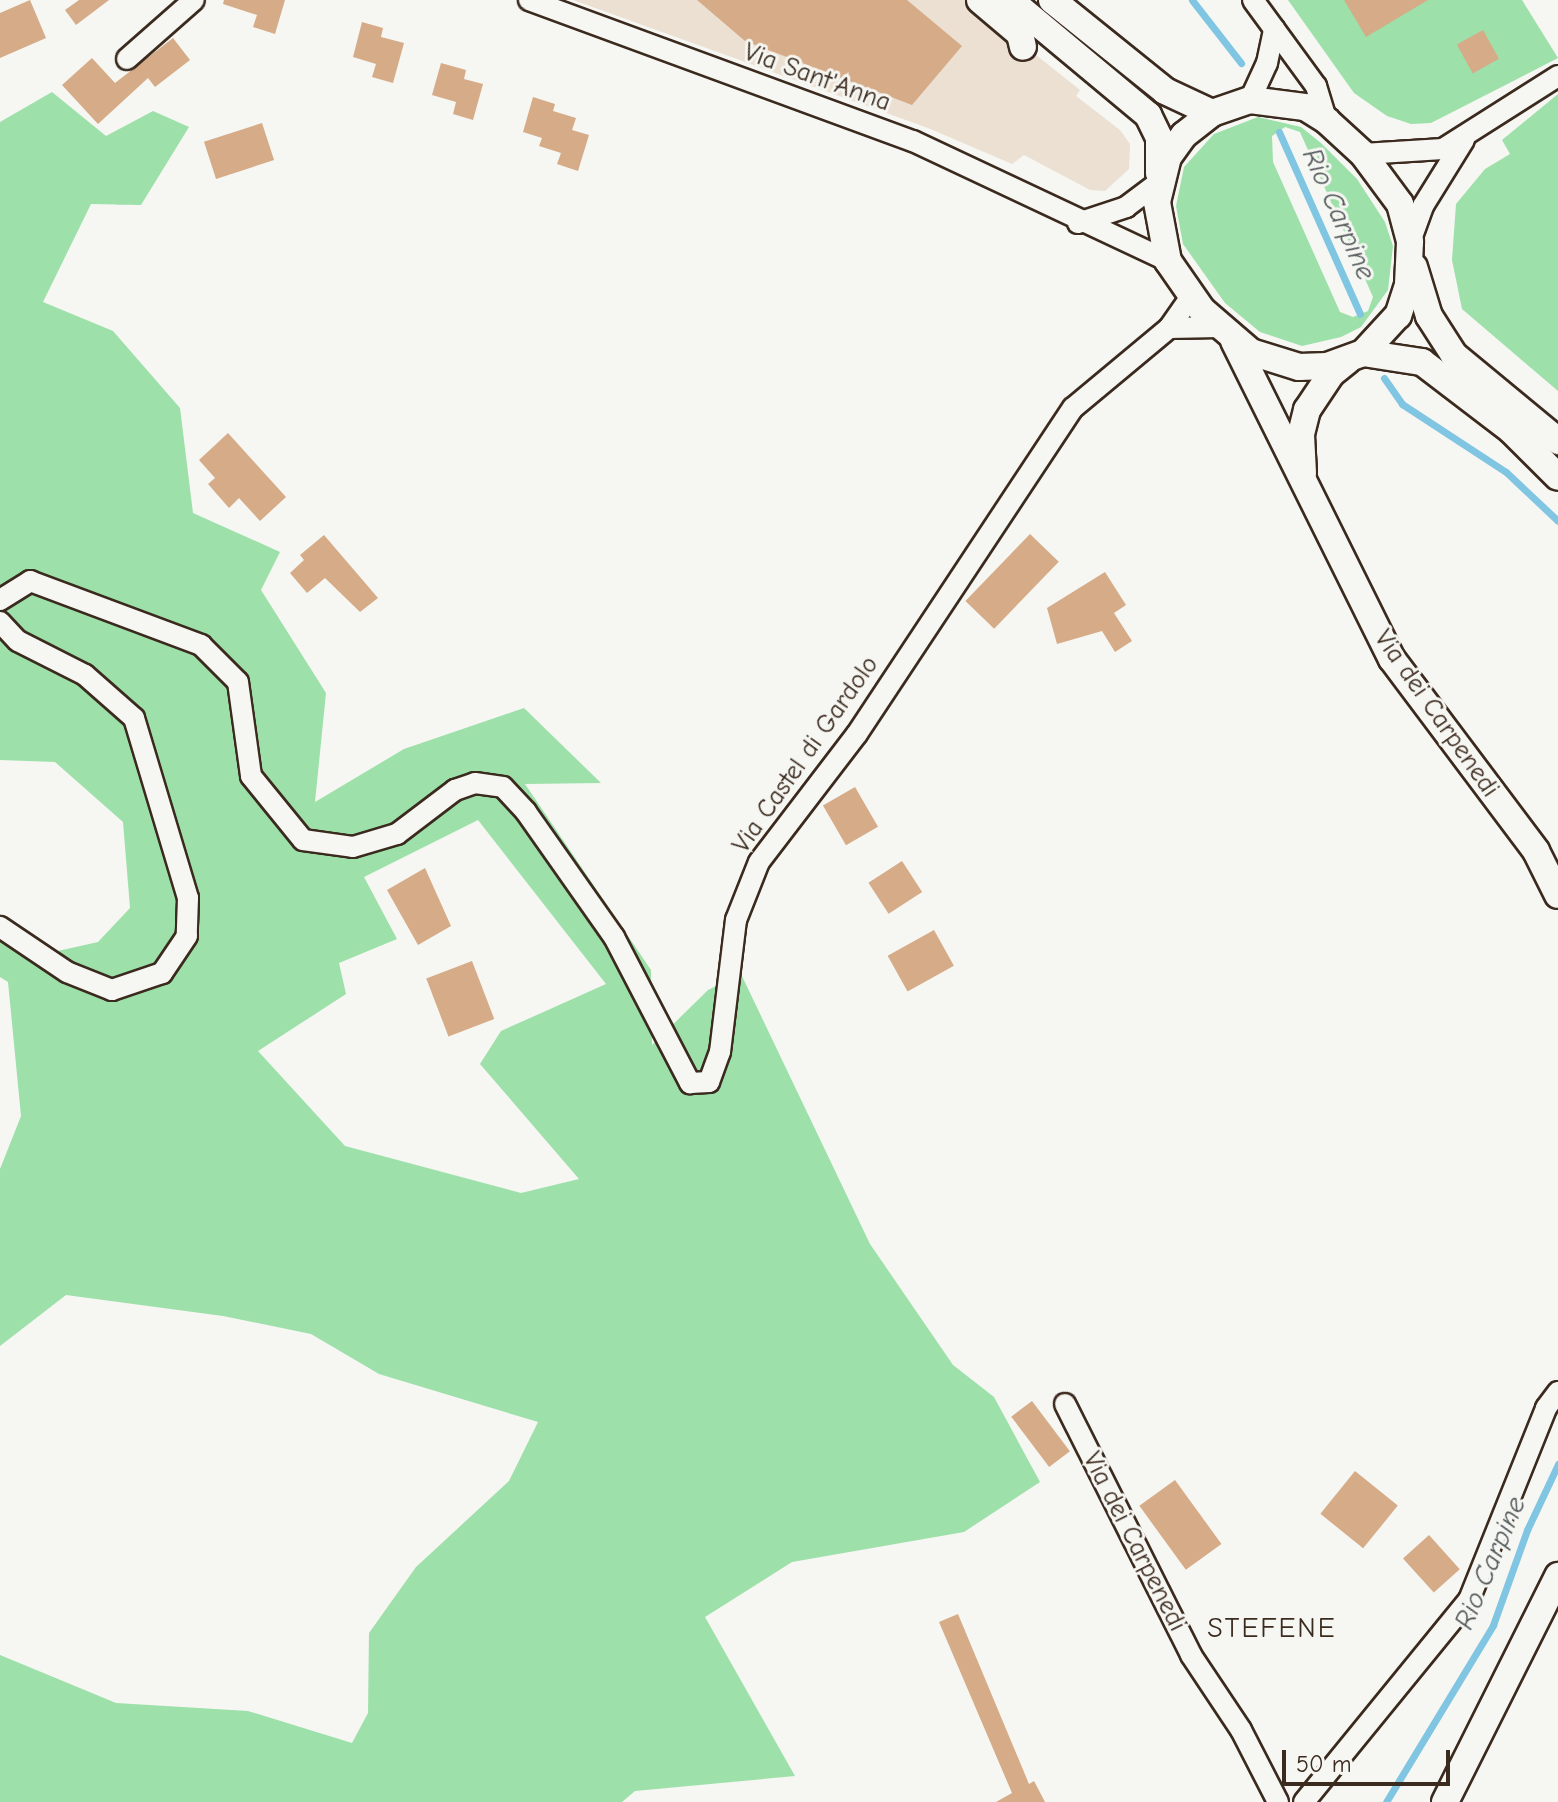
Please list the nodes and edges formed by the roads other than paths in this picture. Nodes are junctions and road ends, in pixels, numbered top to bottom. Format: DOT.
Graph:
graph roads {
  1 [pos="194,0"];
  2 [pos="529,0"];
  3 [pos="980,0"];
  4 [pos="1010,0"];
  5 [pos="1052,0"];
  6 [pos="1253,0"];
  7 [pos="1274,29"];
  8 [pos="1023,47"];
  9 [pos="127,59"];
  10 [pos="1558,76"];
  11 [pos="1250,100"];
  12 [pos="1212,113"];
  13 [pos="1327,121"];
  14 [pos="1464,140"];
  15 [pos="1363,154"];
  16 [pos="1158,183"];
  17 [pos="1078,223"];
  18 [pos="1411,251"];
  19 [pos="1168,261"];
  20 [pos="1191,296"];
  21 [pos="1169,328"];
  22 [pos="1226,333"];
  23 [pos="1357,355"];
  24 [pos="1558,441"];
  25 [pos="1558,477"];
  26 [pos="1303,484"];
  27 [pos="0,600"];
  28 [pos="0,622"];
  29 [pos="1558,895"];
  30 [pos="0,927"];
  31 [pos="1558,1392"];
  32 [pos="1065,1404"];
  33 [pos="1558,1576"];
  34 [pos="1278,1802"];
  35 [pos="1304,1802"];
  36 [pos="1445,1802"];
  1 -- 9 [label="street"];
  2 -- 17 [label="street, Via Sant'Anna"];
  3 -- 8 [label="main road"];
  4 -- 16 [label="main road"];
  5 -- 12 [label="main road"];
  6 -- 7 [label="street"];
  7 -- 11 [label="street"];
  7 -- 13 [label="street"];
  10 -- 14 [label="street"];
  11 -- 12 [label="main road"];
  11 -- 13 [label="main road"];
  12 -- 16 [label="main road"];
  13 -- 15 [label="main road"];
  14 -- 15 [label="street"];
  14 -- 18 [label="street"];
  15 -- 18 [label="main road"];
  16 -- 17 [label="street"];
  16 -- 19 [label="main road"];
  17 -- 19 [label="street, Via Sant'Anna"];
  18 -- 23 [label="main road"];
  18 -- 24 [label="main road"];
  19 -- 20 [label="main road"];
  20 -- 21 [label="street, Via Castel di Gardolo"];
  20 -- 22 [label="main road"];
  21 -- 22 [label="street"];
  21 -- 27 [label="street, Via Castel di Gardolo"];
  22 -- 23 [label="main road"];
  22 -- 26 [label="main road, Via dei Carpenedi"];
  23 -- 25 [label="main road"];
  23 -- 26 [label="main road, Via dei Carpenedi"];
  26 -- 29 [label="main road, Via dei Carpenedi"];
  28 -- 30 [label="street"];
  31 -- 35 [label="street"];
  32 -- 34 [label="street, Via dei Carpenedi"];
  33 -- 36 [label="main road"];
}
